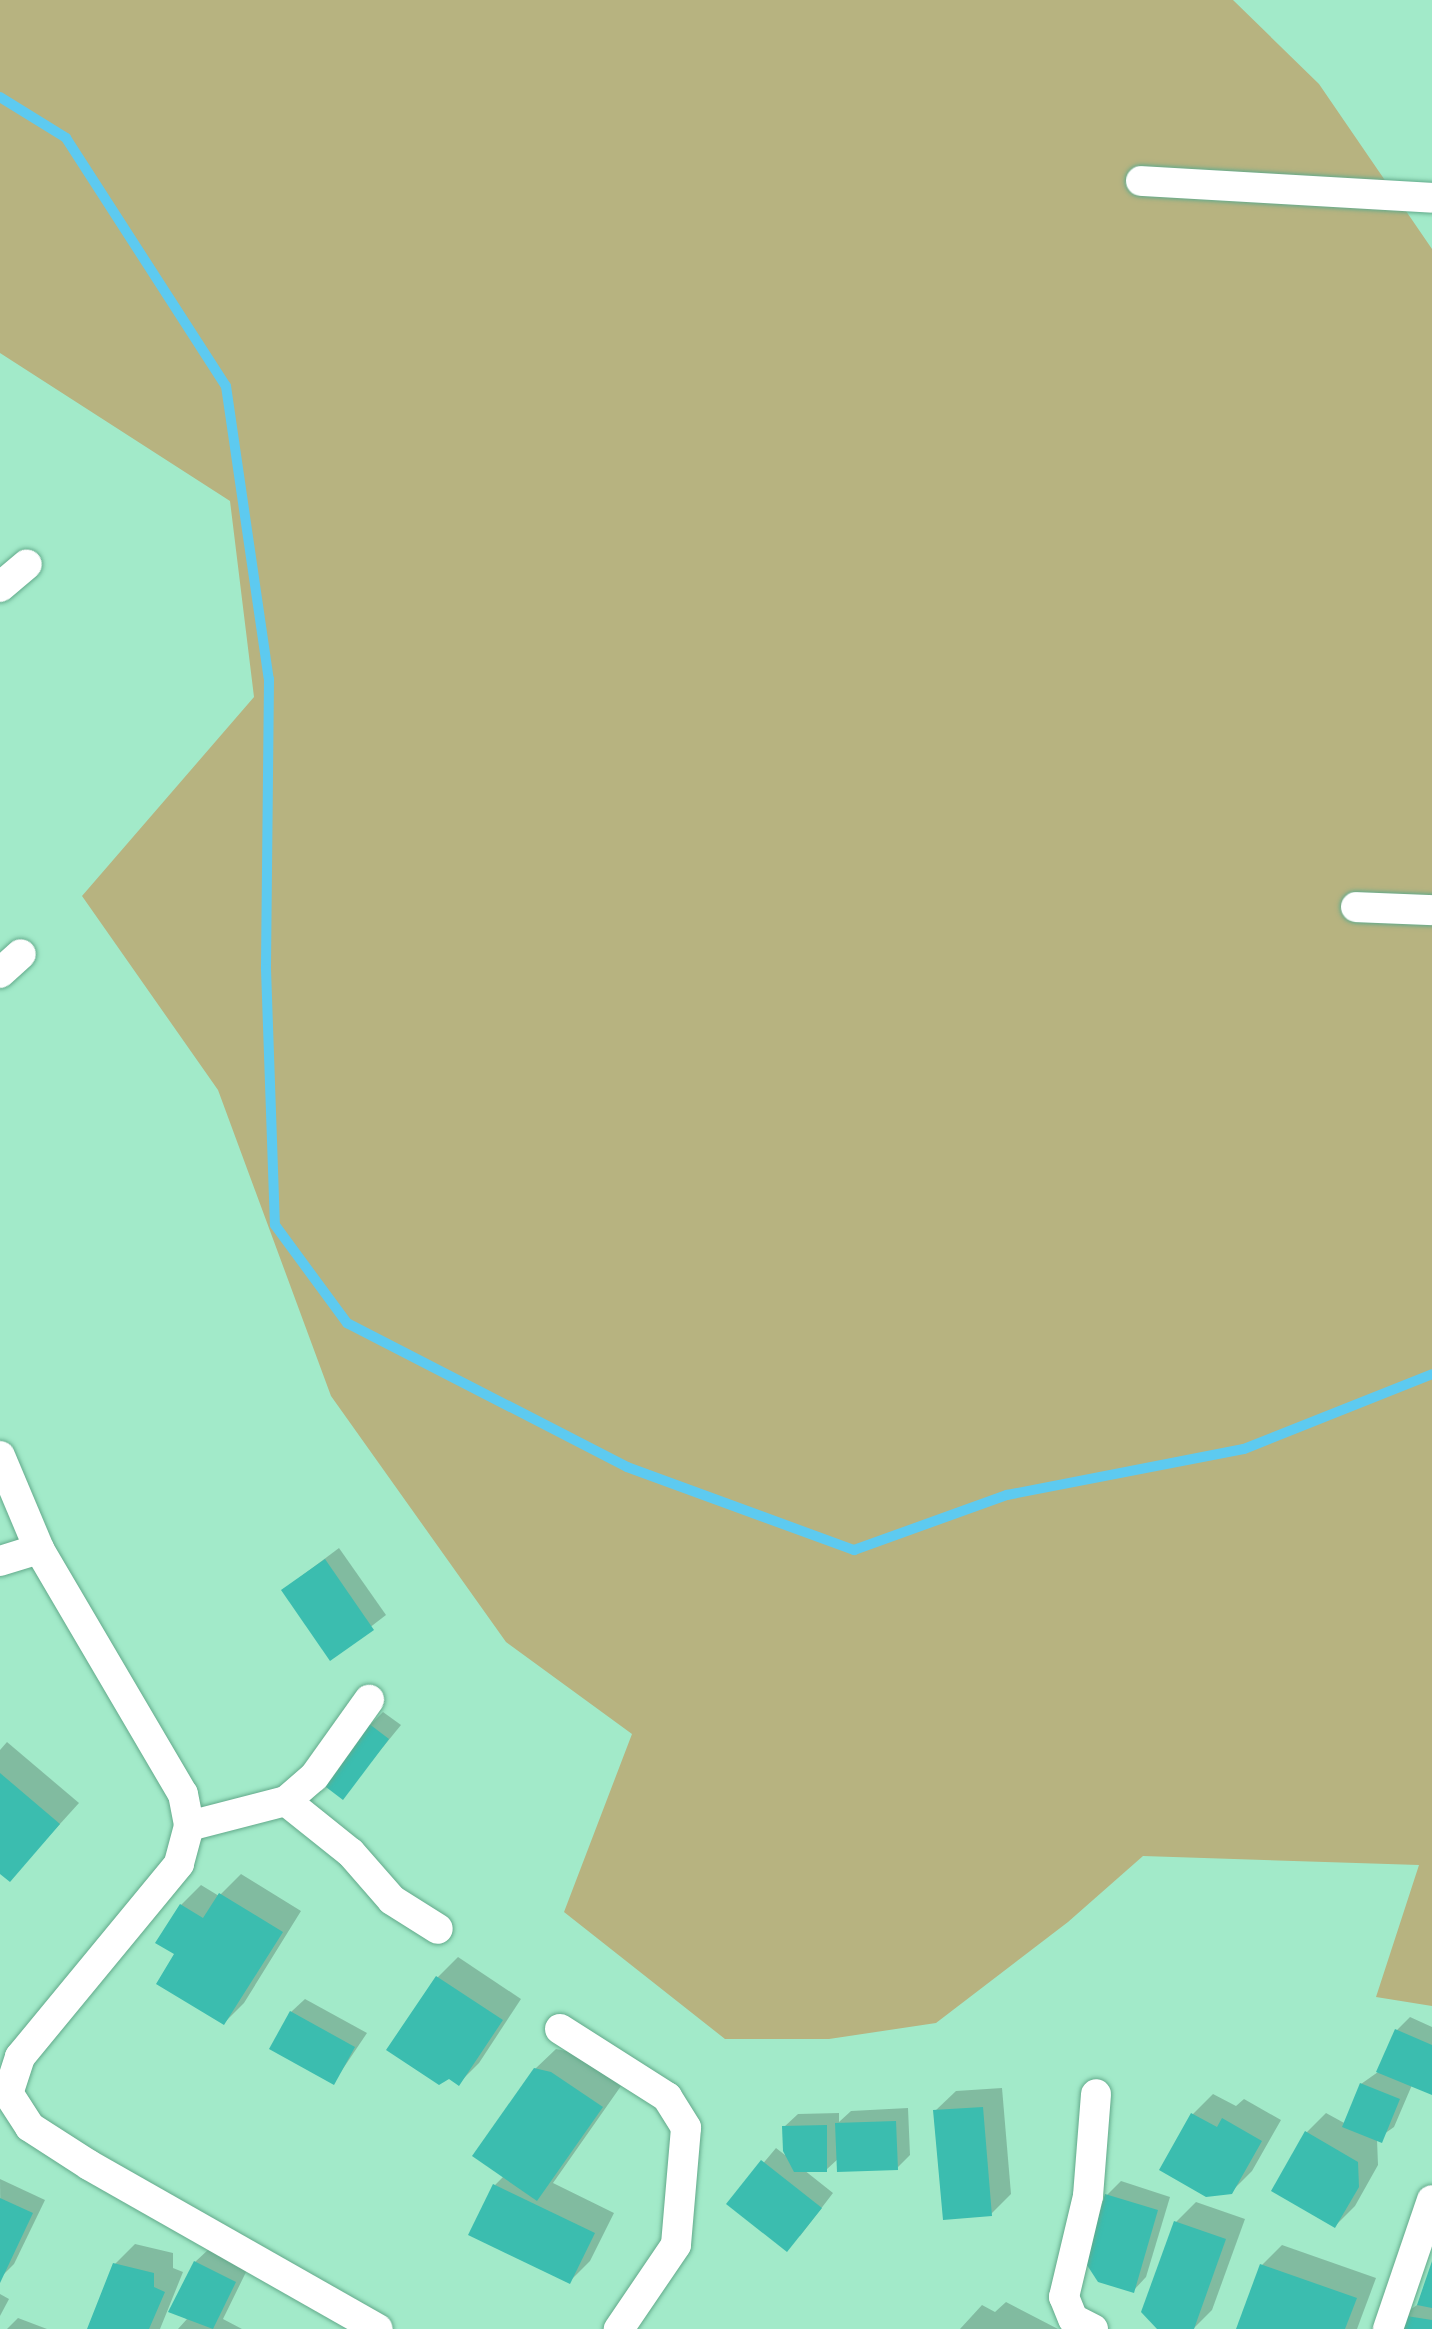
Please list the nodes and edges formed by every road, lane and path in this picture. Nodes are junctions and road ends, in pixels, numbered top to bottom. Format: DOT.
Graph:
graph roads {
  1 [pos="1141,181"];
  2 [pos="1432,198"];
  3 [pos="27,564"];
  4 [pos="0,587"];
  5 [pos="1356,907"];
  6 [pos="1432,910"];
  7 [pos="0,1456"];
  8 [pos="39,1549"];
  9 [pos="0,1561"];
  10 [pos="369,1700"];
  11 [pos="286,1801"];
  12 [pos="189,1826"];
  13 [pos="438,1929"];
  14 [pos="560,2029"];
  15 [pos="1096,2094"];
  16 [pos="1432,2200"];
  17 [pos="378,2329"];
  18 [pos="619,2329"];
  19 [pos="1093,2329"];
  20 [pos="1388,2329"];
  1 -- 2 [label="street"];
  3 -- 4 [label="street"];
  5 -- 6 [label="street"];
  7 -- 8 [label="street"];
  8 -- 9 [label="street"];
  8 -- 12 [label="street"];
  10 -- 11 [label="street"];
  11 -- 12 [label="street"];
  11 -- 13 [label="street"];
  12 -- 17 [label="street"];
  14 -- 18 [label="street"];
  15 -- 19 [label="street"];
  16 -- 20 [label="street"];
}
